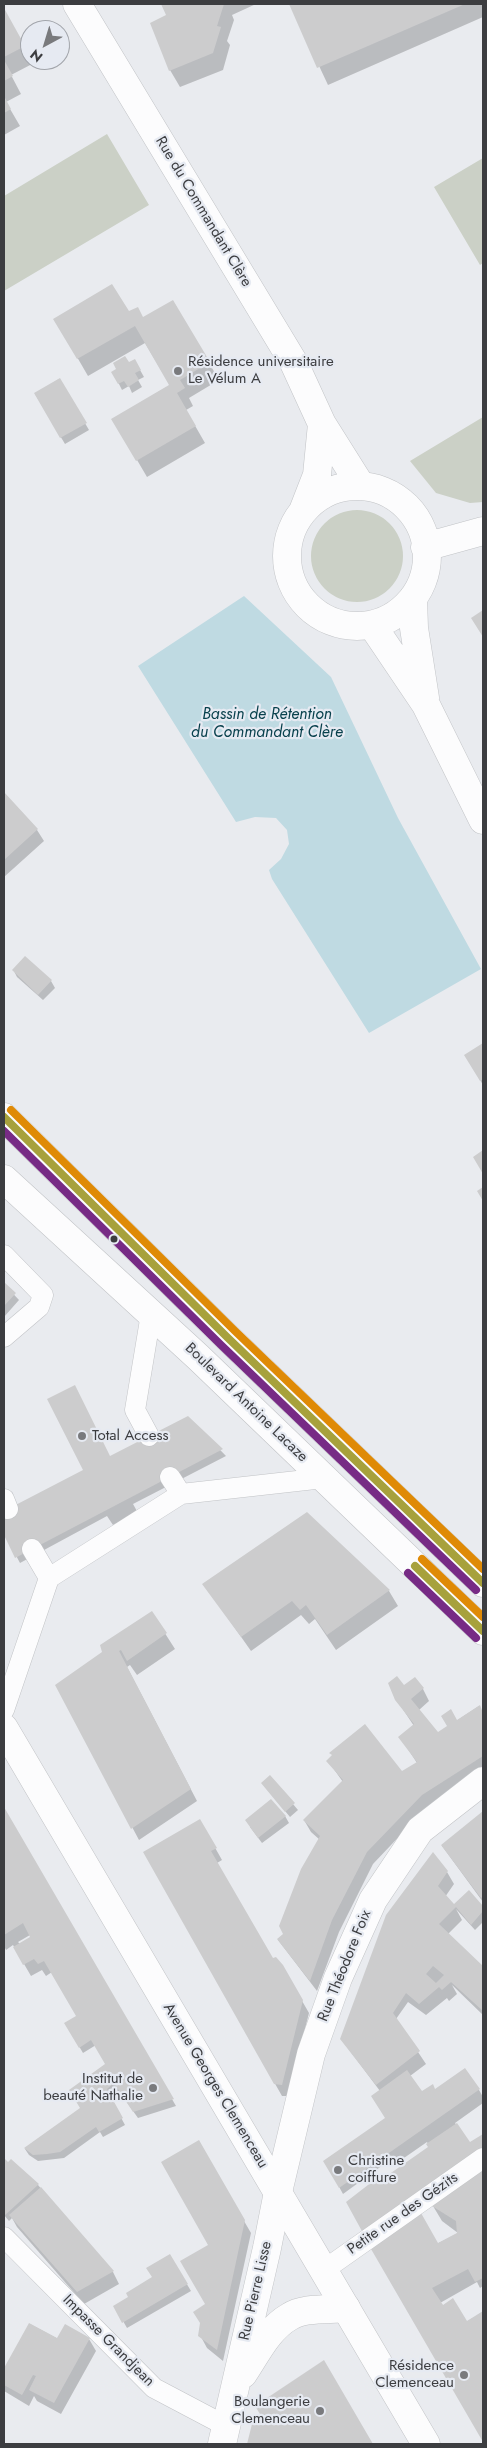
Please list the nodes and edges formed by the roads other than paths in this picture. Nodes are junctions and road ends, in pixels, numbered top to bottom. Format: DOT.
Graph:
graph roads {
  1 [pos="77,4"];
  2 [pos="322,424"];
  3 [pos="360,486"];
  4 [pos="303,511"];
  5 [pos="483,531"];
  6 [pos="425,546"];
  7 [pos="413,598"];
  8 [pos="372,625"];
  9 [pos="426,704"];
  10 [pos="483,820"];
  11 [pos="4,1118"];
  12 [pos="4,1179"];
  13 [pos="4,1255"];
  14 [pos="151,1314"];
  15 [pos="4,1337"];
  16 [pos="149,1436"];
  17 [pos="170,1477"];
  18 [pos="324,1478"];
  19 [pos="181,1494"];
  20 [pos="32,1549"];
  21 [pos="49,1578"];
  22 [pos="483,1583"];
  23 [pos="483,1632"];
  24 [pos="4,1710"];
  25 [pos="4,1728"];
  26 [pos="482,1784"];
  27 [pos="483,2158"];
  28 [pos="278,2192"];
  29 [pos="4,2237"];
  30 [pos="324,2270"];
  31 [pos="346,2308"];
  32 [pos="233,2390"];
  33 [pos="224,2435"];
  34 [pos="426,2444"];
  1 -- 2 [label="street, Rue du Commandant Clère"];
  2 -- 3 [label="street, Rue du Commandant Clère"];
  2 -- 4 [label="street"];
  3 -- 4 [label="street"];
  3 -- 6 [label="street"];
  4 -- 8 [label="street"];
  5 -- 6 [label="street"];
  6 -- 7 [label="street"];
  7 -- 8 [label="street"];
  7 -- 9 [label="street"];
  8 -- 9 [label="street"];
  9 -- 10 [label="street"];
  11 -- 22 [label="street"];
  12 -- 14 [label="street, Boulevard Antoine Lacaze"];
  13 -- 15 [label="lane"];
  14 -- 16 [label="lane"];
  14 -- 18 [label="street, Boulevard Antoine Lacaze"];
  17 -- 19 [label="lane"];
  18 -- 19 [label="lane"];
  18 -- 23 [label="street, Boulevard Antoine Lacaze"];
  19 -- 21 [label="lane"];
  20 -- 21 [label="lane"];
  21 -- 24 [label="lane"];
  25 -- 28 [label="street, Avenue Georges Clemenceau"];
  26 -- 28 [label="street, Rue Théodore Foix"];
  27 -- 30 [label="lane, Petite rue des Gézits"];
  28 -- 30 [label="street, Avenue Georges Clemenceau"];
  28 -- 32 [label="street, Rue Pierre Lisse"];
  29 -- 33 [label="lane, Impasse Grandjean"];
  30 -- 31 [label="street, Avenue Georges Clemenceau"];
  31 -- 32 [label="street, Rue Pierre Lisse"];
  31 -- 34 [label="street, Avenue Georges Clemenceau"];
  32 -- 33 [label="street, Rue Pierre Lisse"];
}
